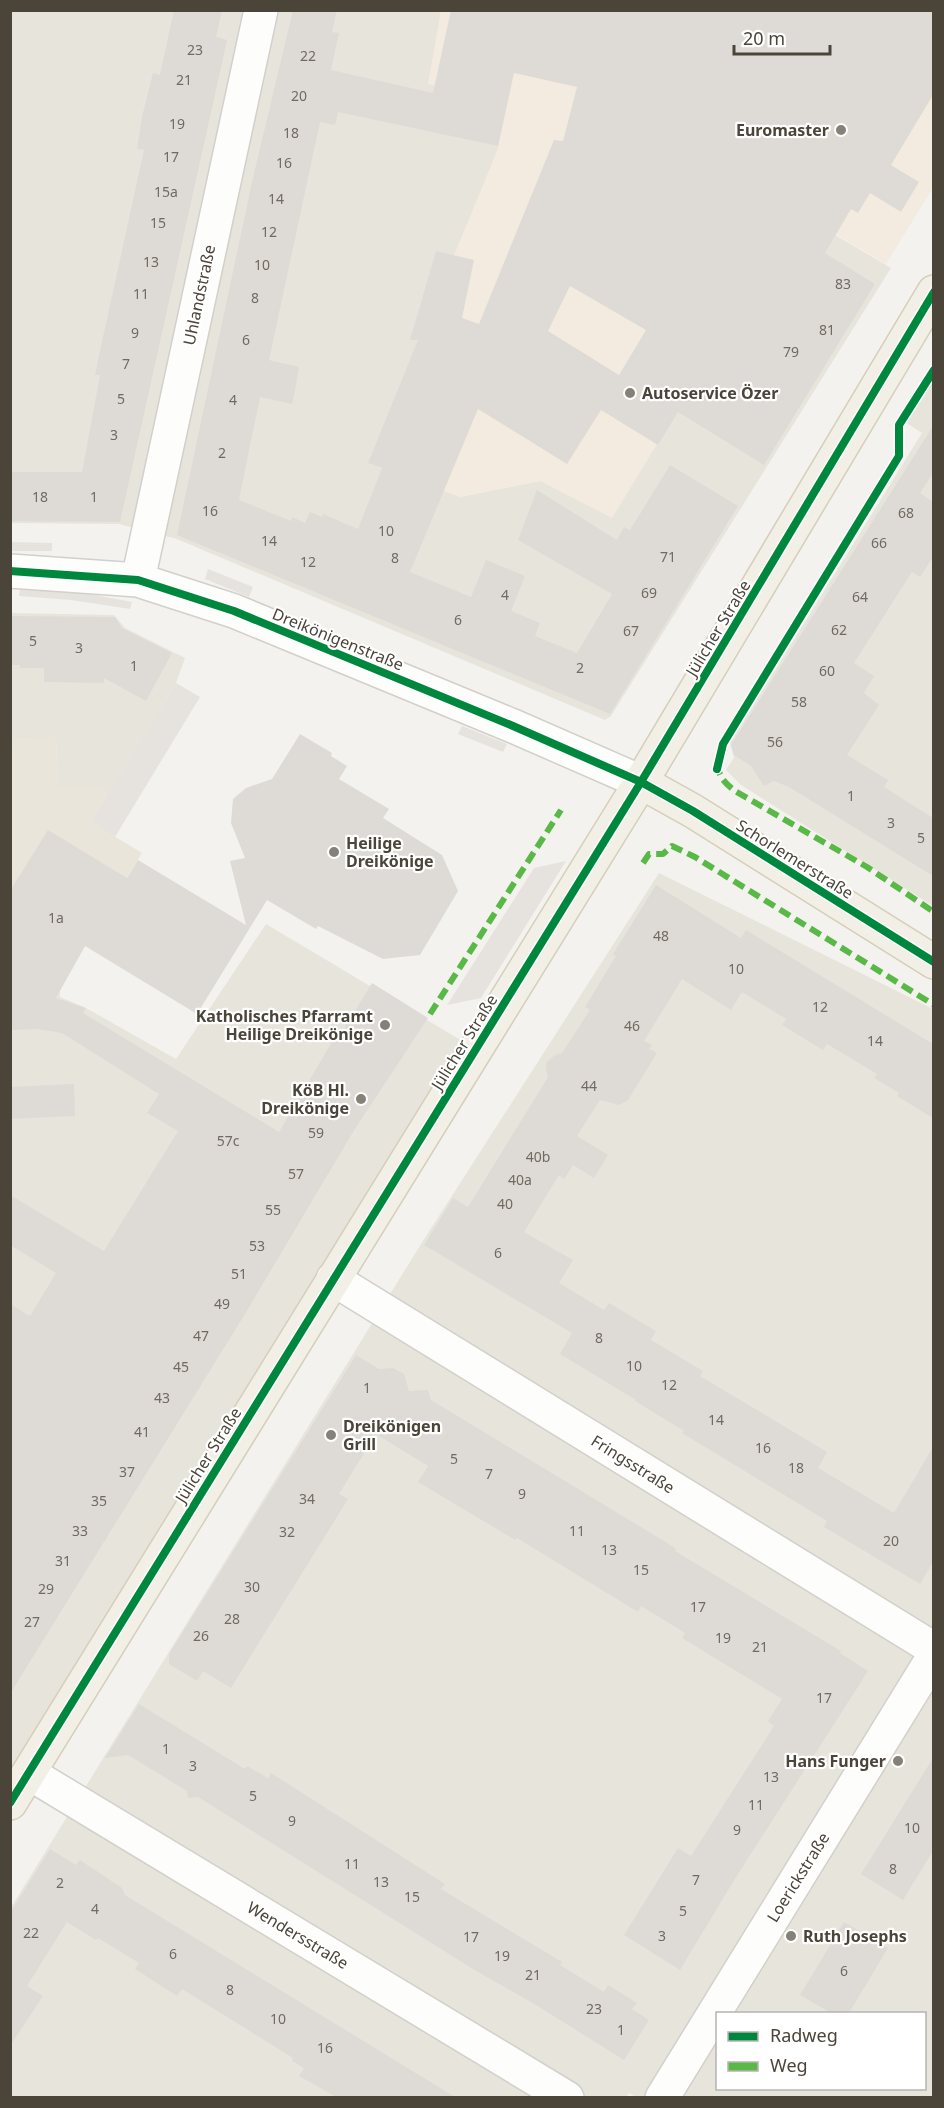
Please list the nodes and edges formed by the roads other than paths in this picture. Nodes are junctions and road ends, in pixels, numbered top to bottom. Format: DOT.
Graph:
graph roads {
  1 [pos="261,10"];
  2 [pos="933,292"];
  3 [pos="10,571"];
  4 [pos="138,580"];
  5 [pos="641,782"];
  6 [pos="933,962"];
  7 [pos="333,1279"];
  8 [pos="933,1648"];
  9 [pos="933,1656"];
  10 [pos="29,1773"];
  11 [pos="10,1803"];
  12 [pos="567,2097"];
  13 [pos="662,2097"];
  1 -- 4 [label="street, Uhlandstraße"];
  2 -- 5 [label="main road, Jülicher Straße"];
  3 -- 4 [label="street, Dreikönigenstraße"];
  4 -- 5 [label="street, Dreikönigenstraße"];
  5 -- 6 [label="main road, Schorlemerstraße"];
  5 -- 7 [label="main road, Jülicher Straße"];
  7 -- 8 [label="street, Fringsstraße"];
  7 -- 10 [label="main road, Jülicher Straße"];
  9 -- 13 [label="street, Loerickstraße"];
  10 -- 11 [label="main road, Jülicher Straße"];
  10 -- 12 [label="street, Wendersstraße"];
}
